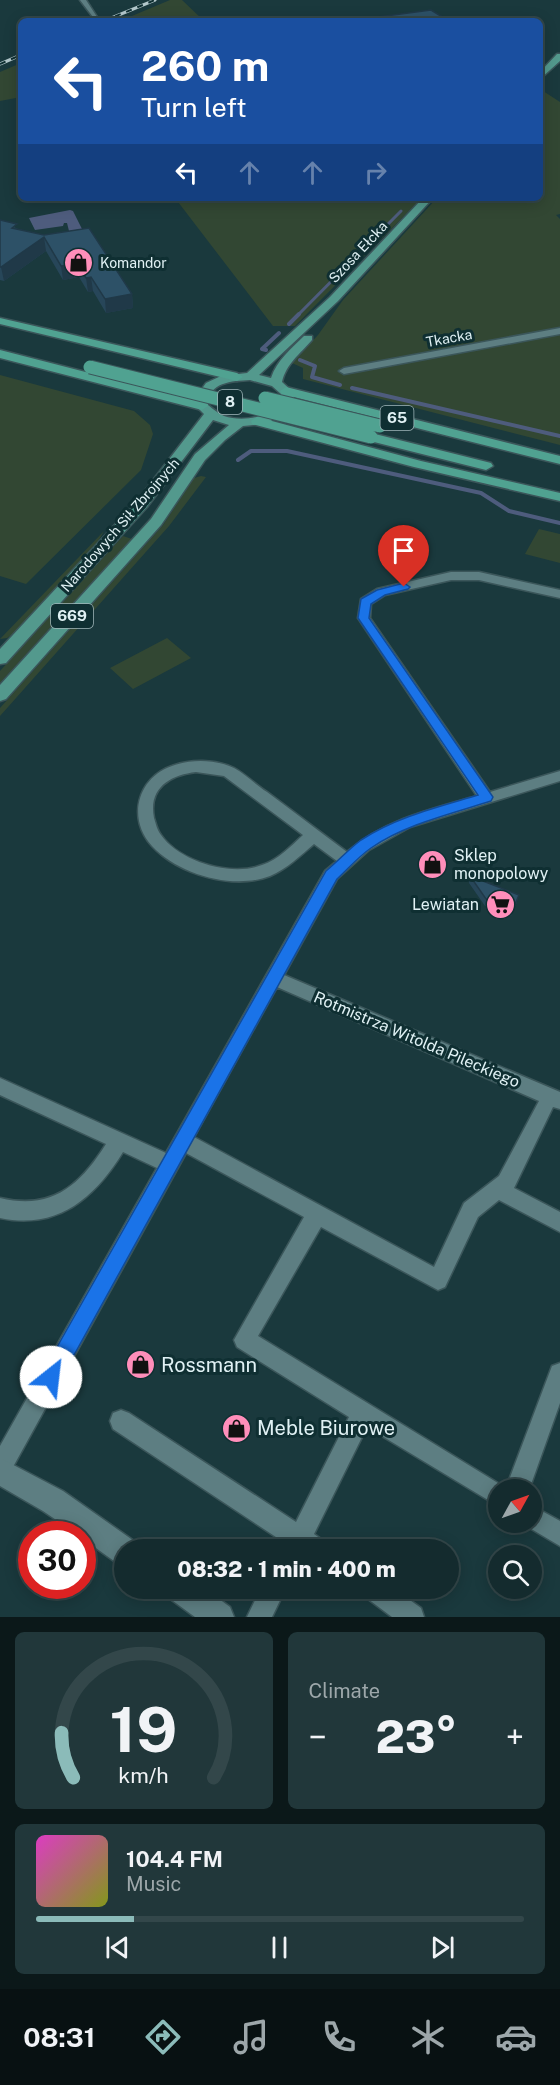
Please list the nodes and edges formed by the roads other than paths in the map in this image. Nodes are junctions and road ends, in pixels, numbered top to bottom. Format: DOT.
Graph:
graph roads {
  1 [pos="83,0"];
  2 [pos="95,16"];
  3 [pos="560,56"];
  4 [pos="543,74"];
  5 [pos="425,201"];
  6 [pos="0,321"];
  7 [pos="560,331"];
  8 [pos="0,333"];
  9 [pos="302,336"];
  10 [pos="0,344"];
  11 [pos="0,354"];
  12 [pos="344,371"];
  13 [pos="244,377"];
  14 [pos="281,387"];
  15 [pos="207,410"];
  16 [pos="241,422"];
  17 [pos="257,422"];
  18 [pos="375,432"];
  19 [pos="560,460"];
  20 [pos="560,471"];
  21 [pos="560,485"];
  22 [pos="560,497"];
  23 [pos="120,530"];
  24 [pos="144,536"];
  25 [pos="560,594"];
  26 [pos="3,653"];
  27 [pos="0,695"];
  28 [pos="560,776"];
  29 [pos="486,797"];
  30 [pos="314,836"];
  31 [pos="347,860"];
  32 [pos="274,978"];
  33 [pos="0,1086"];
  34 [pos="552,1104"];
  35 [pos="119,1141"];
  36 [pos="183,1141"];
  37 [pos="169,1164"];
  38 [pos="497,1189"];
  39 [pos="0,1208"];
  40 [pos="317,1214"];
  41 [pos="560,1222"];
  42 [pos="560,1374"];
  43 [pos="362,1414"];
  44 [pos="121,1420"];
  45 [pos="0,1469"];
  46 [pos="521,1479"];
  47 [pos="488,1489"];
  48 [pos="542,1523"];
  49 [pos="560,1534"];
  50 [pos="294,1539"];
  51 [pos="307,1539"];
  52 [pos="114,1544"];
  53 [pos="195,1599"];
  54 [pos="268,1599"];
  55 [pos="387,1599"];
  56 [pos="220,1617"];
  57 [pos="259,1617"];
  58 [pos="412,1617"];
  1 -- 2 [label="street"];
  3 -- 4 [label="main road"];
  5 -- 9 [label="main road, Szosa Ełcka / 65"];
  6 -- 13 [label="highway"];
  7 -- 12 [label="street, Tkacka"];
  8 -- 18 [label="highway, 8, bridge"];
  9 -- 13 [label="main road, Szosa Ełcka / 65"];
  9 -- 14 [label="main road, Szosa Ełcka / 65"];
  10 -- 18 [label="highway, 8, bridge"];
  11 -- 15 [label="highway"];
  13 -- 14 [label="main road, 65"];
  13 -- 15 [label="main road, 65"];
  14 -- 17 [label="main road, 65"];
  14 -- 19 [label="highway, 65"];
  15 -- 16 [label="main road, 65"];
  15 -- 23 [label="main road, Narodowych Sił Zbrojnych / 669"];
  16 -- 17 [label="main road, 65"];
  16 -- 24 [label="main road, Narodowych Sił Zbrojnych / 669"];
  17 -- 22 [label="highway, 65"];
  18 -- 20 [label="highway, 8"];
  18 -- 21 [label="highway, 8"];
  23 -- 24 [label="main road"];
  23 -- 26 [label="main road, Narodowych Sił Zbrojnych / 669"];
  24 -- 27 [label="main road, Narodowych Sił Zbrojnych / 669"];
  25 -- 29 [label="street"];
  28 -- 29 [label="street"];
  29 -- 31 [label="street"];
  30 -- 30 [label="street"];
  30 -- 31 [label="street"];
  31 -- 32 [label="street"];
  32 -- 34 [label="street, Rotmistrza Witolda Pileckiego"];
  32 -- 36 [label="street"];
  33 -- 35 [label="street"];
  34 -- 38 [label="street"];
  35 -- 37 [label="street"];
  35 -- 39 [label="street"];
  36 -- 37 [label="street"];
  36 -- 40 [label="street"];
  37 -- 45 [label="street"];
  38 -- 40 [label="street"];
  38 -- 41 [label="street"];
  40 -- 43 [label="street"];
  42 -- 46 [label="street"];
  43 -- 47 [label="street"];
  43 -- 51 [label="street"];
  44 -- 50 [label="street"];
  45 -- 52 [label="street"];
  48 -- 49 [label="street"];
  53 -- 56 [label="street"];
  54 -- 57 [label="street"];
  55 -- 58 [label="street"];
}
